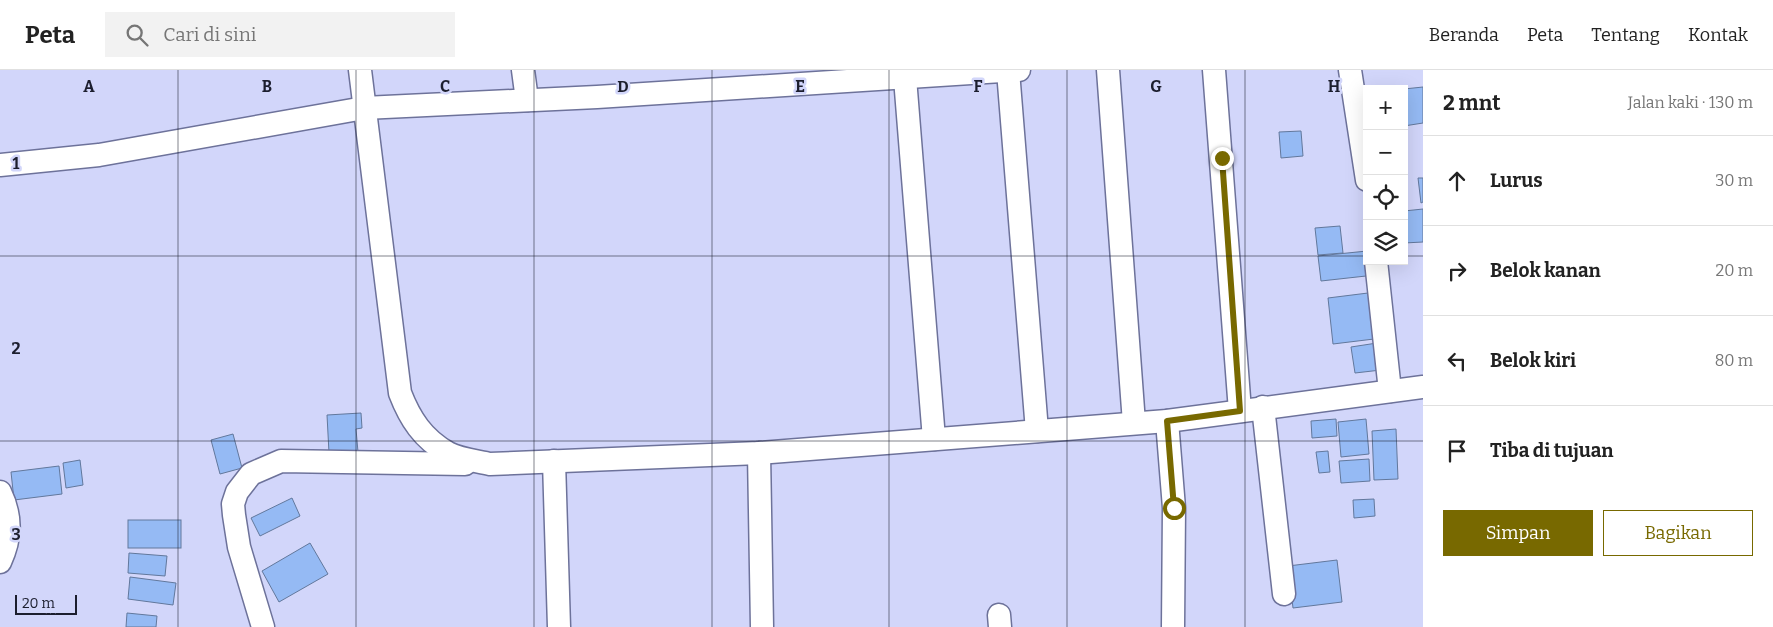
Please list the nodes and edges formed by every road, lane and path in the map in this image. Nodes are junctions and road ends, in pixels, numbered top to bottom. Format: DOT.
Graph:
graph roads {
  1 [pos="360,70"];
  2 [pos="523,70"];
  3 [pos="1014,70"];
  4 [pos="1108,70"];
  5 [pos="1214,70"];
  6 [pos="1350,70"];
  7 [pos="905,78"];
  8 [pos="527,100"];
  9 [pos="364,108"];
  10 [pos="0,165"];
  11 [pos="1366,175"];
  12 [pos="1376,265"];
  13 [pos="1423,387"];
  14 [pos="1390,391"];
  15 [pos="1264,408"];
  16 [pos="1240,411"];
  17 [pos="1167,421"];
  18 [pos="1134,423"];
  19 [pos="1037,431"];
  20 [pos="934,439"];
  21 [pos="759,453"];
  22 [pos="554,462"];
  23 [pos="490,464"];
  24 [pos="0,492"];
  25 [pos="0,562"];
  26 [pos="1284,594"];
  27 [pos="263,627"];
  28 [pos="559,627"];
  29 [pos="762,627"];
  30 [pos="1173,627"];
  1 -- 9 [label="street"];
  2 -- 8 [label="street"];
  3 -- 7 [label="street"];
  3 -- 19 [label="street"];
  4 -- 18 [label="street"];
  5 -- 16 [label="street"];
  6 -- 11 [label="street"];
  7 -- 8 [label="street"];
  7 -- 20 [label="street"];
  8 -- 9 [label="street"];
  9 -- 10 [label="street"];
  9 -- 23 [label="street"];
  12 -- 14 [label="street"];
  13 -- 14 [label="street"];
  14 -- 15 [label="street"];
  15 -- 16 [label="street"];
  15 -- 26 [label="street"];
  16 -- 17 [label="street"];
  17 -- 18 [label="street"];
  17 -- 30 [label="street"];
  18 -- 19 [label="street"];
  19 -- 20 [label="street"];
  20 -- 21 [label="street"];
  21 -- 22 [label="street"];
  21 -- 29 [label="street"];
  22 -- 23 [label="street"];
  22 -- 28 [label="street"];
  23 -- 27 [label="street"];
  24 -- 25 [label="street"];
}
